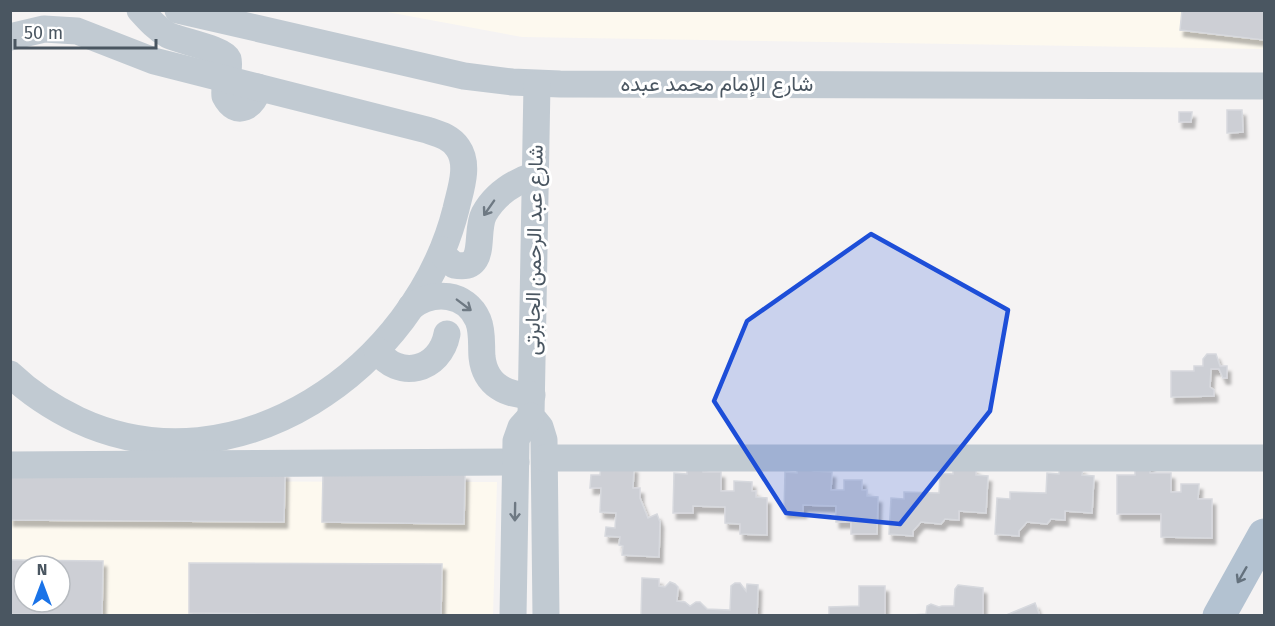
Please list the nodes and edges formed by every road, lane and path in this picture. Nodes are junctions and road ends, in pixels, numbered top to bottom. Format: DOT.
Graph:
graph roads {
  1 [pos="140,10"];
  2 [pos="178,10"];
  3 [pos="10,37"];
  4 [pos="226,79"];
  5 [pos="537,84"];
  6 [pos="1264,86"];
  7 [pos="536,175"];
  8 [pos="442,250"];
  9 [pos="411,307"];
  10 [pos="447,334"];
  11 [pos="376,350"];
  12 [pos="10,374"];
  13 [pos="531,406"];
  14 [pos="545,458"];
  15 [pos="1264,458"];
  16 [pos="516,462"];
  17 [pos="10,465"];
  18 [pos="1264,535"];
  19 [pos="513,615"];
  20 [pos="546,615"];
  21 [pos="1219,615"];
  1 -- 4 [label="street"];
  2 -- 5 [label="street, شارع الإمام محمد عبده"];
  3 -- 4 [label="street"];
  4 -- 8 [label="street"];
  5 -- 6 [label="street, شارع الإمام محمد عبده"];
  5 -- 7 [label="street, شارع عبد الرحمن الجابرتى"];
  7 -- 8 [label="street, one-way"];
  7 -- 13 [label="street, شارع عبد الرحمن الجابرتى"];
  8 -- 9 [label="street"];
  9 -- 11 [label="street"];
  9 -- 13 [label="street, one-way"];
  10 -- 11 [label="street"];
  11 -- 12 [label="street"];
  13 -- 14 [label="street, شارع عبد الرحمن الجابرتى"];
  13 -- 16 [label="street, شارع عبد الرحمن الجابرتى"];
  14 -- 15 [label="street"];
  14 -- 20 [label="street, شارع عبد الرحمن الجابرتى"];
  16 -- 17 [label="street"];
  16 -- 19 [label="street, شارع عبد الرحمن الجابرتى, one-way"];
  18 -- 21 [label="main road, one-way"];
}
